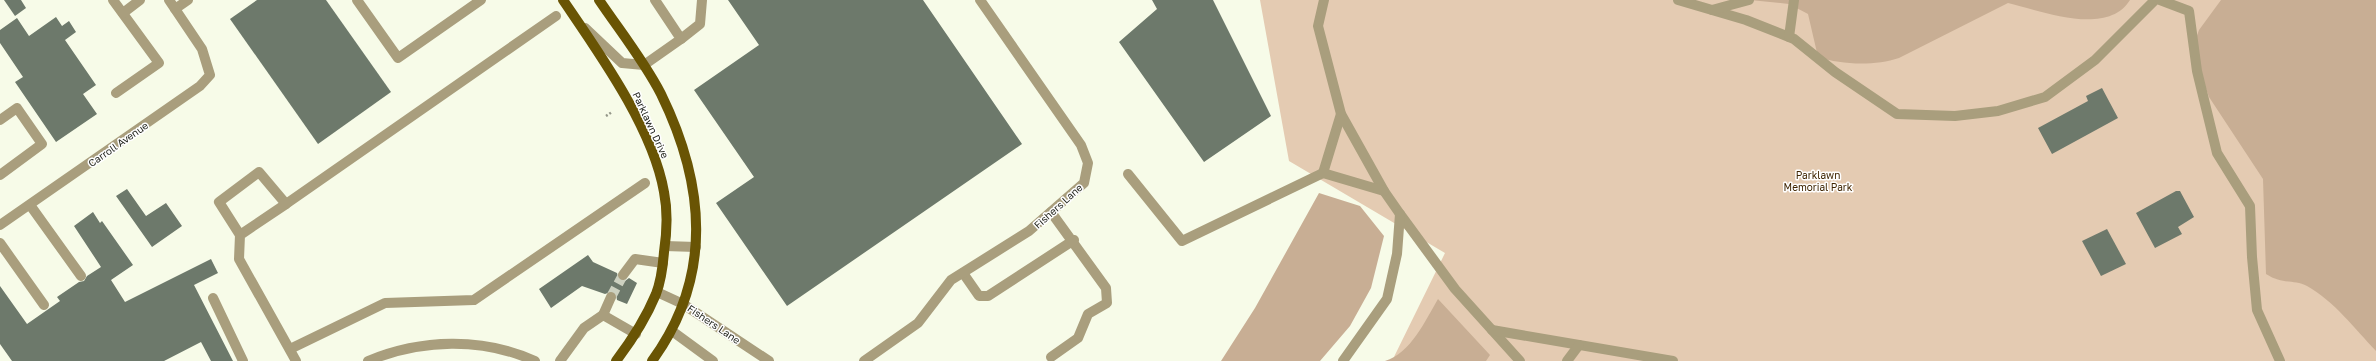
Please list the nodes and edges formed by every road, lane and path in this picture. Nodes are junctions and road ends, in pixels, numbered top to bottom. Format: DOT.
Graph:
graph roads {
  1 [pos="113,0"];
  2 [pos="140,0"];
  3 [pos="169,0"];
  4 [pos="188,0"];
  5 [pos="357,0"];
  6 [pos="481,0"];
  7 [pos="563,0"];
  8 [pos="600,0"];
  9 [pos="654,0"];
  10 [pos="702,0"];
  11 [pos="980,0"];
  12 [pos="1324,0"];
  13 [pos="1678,0"];
  14 [pos="1749,0"];
  15 [pos="1794,0"];
  16 [pos="2155,0"];
  17 [pos="2160,0"];
  18 [pos="175,9"];
  19 [pos="1712,10"];
  20 [pos="122,13"];
  21 [pos="556,16"];
  22 [pos="578,22"];
  23 [pos="1788,37"];
  24 [pos="681,39"];
  25 [pos="644,65"];
  26 [pos="116,93"];
  27 [pos="612,112"];
  28 [pos="1341,114"];
  29 [pos="606,116"];
  30 [pos="0,120"];
  31 [pos="1128,174"];
  32 [pos="1323,174"];
  33 [pos="0,175"];
  34 [pos="646,183"];
  35 [pos="1384,191"];
  36 [pos="286,204"];
  37 [pos="30,205"];
  38 [pos="1051,212"];
  39 [pos="1400,214"];
  40 [pos="0,225"];
  41 [pos="240,235"];
  42 [pos="1074,240"];
  43 [pos="0,243"];
  44 [pos="665,246"];
  45 [pos="696,247"];
  46 [pos="663,263"];
  47 [pos="963,273"];
  48 [pos="622,275"];
  49 [pos="81,276"];
  50 [pos="657,292"];
  51 [pos="612,297"];
  52 [pos="213,298"];
  53 [pos="683,304"];
  54 [pos="44,305"];
  55 [pos="603,315"];
  56 [pos="1492,330"];
  57 [pos="672,331"];
  58 [pos="636,334"];
  59 [pos="1578,345"];
  60 [pos="290,349"];
  61 [pos="1051,357"];
  62 [pos="243,361"];
  63 [pos="296,361"];
  64 [pos="368,361"];
  65 [pos="535,361"];
  66 [pos="560,361"];
  67 [pos="616,361"];
  68 [pos="652,361"];
  69 [pos="713,361"];
  70 [pos="769,361"];
  71 [pos="864,361"];
  72 [pos="1343,361"];
  73 [pos="1520,361"];
  74 [pos="1567,361"];
  75 [pos="1673,361"];
  76 [pos="2280,361"];
  1 -- 20 [label="street"];
  2 -- 20 [label="street"];
  3 -- 18 [label="street"];
  4 -- 18 [label="street"];
  5 -- 6 [label="street"];
  7 -- 22 [label="main road, Parklawn Drive"];
  8 -- 25 [label="main road, Parklawn Drive"];
  9 -- 24 [label="street"];
  10 -- 24 [label="street"];
  11 -- 38 [label="street, Fishers Lane"];
  12 -- 28 [label="street"];
  13 -- 19 [label="street"];
  14 -- 19 [label="street"];
  15 -- 23 [label="street"];
  16 -- 23 [label="street"];
  17 -- 76 [label="street"];
  18 -- 37 [label="street, Carroll Avenue"];
  19 -- 23 [label="street"];
  20 -- 26 [label="street"];
  21 -- 36 [label="street"];
  22 -- 25 [label="street"];
  22 -- 44 [label="main road, Parklawn Drive"];
  24 -- 25 [label="street"];
  25 -- 45 [label="main road, Parklawn Drive"];
  27 -- 29 [label="path"];
  28 -- 32 [label="street"];
  28 -- 35 [label="street"];
  30 -- 33 [label="street"];
  31 -- 32 [label="street"];
  32 -- 35 [label="street"];
  34 -- 60 [label="street"];
  35 -- 39 [label="street"];
  36 -- 41 [label="street"];
  36 -- 41 [label="street"];
  37 -- 40 [label="street, Carroll Avenue"];
  37 -- 49 [label="street"];
  38 -- 42 [label="street"];
  38 -- 47 [label="street, Fishers Lane"];
  39 -- 56 [label="street"];
  39 -- 72 [label="street"];
  41 -- 60 [label="street"];
  42 -- 47 [label="street"];
  42 -- 61 [label="street"];
  43 -- 54 [label="street"];
  44 -- 45 [label="street"];
  44 -- 46 [label="main road, Parklawn Drive"];
  45 -- 53 [label="main road, Parklawn Drive"];
  46 -- 48 [label="street"];
  46 -- 50 [label="main road, Parklawn Drive"];
  47 -- 71 [label="street, Fishers Lane"];
  50 -- 53 [label="street, Fishers Lane"];
  50 -- 58 [label="main road, Parklawn Drive"];
  51 -- 55 [label="street"];
  52 -- 62 [label="street"];
  53 -- 57 [label="main road, Parklawn Drive"];
  53 -- 70 [label="street, Fishers Lane"];
  55 -- 58 [label="street"];
  55 -- 66 [label="street"];
  56 -- 59 [label="street"];
  56 -- 73 [label="street"];
  57 -- 68 [label="main road, Parklawn Drive"];
  57 -- 69 [label="street"];
  58 -- 67 [label="main road, Parklawn Drive"];
  59 -- 74 [label="street"];
  59 -- 75 [label="street"];
  60 -- 63 [label="street"];
  64 -- 65 [label="street"];
}
